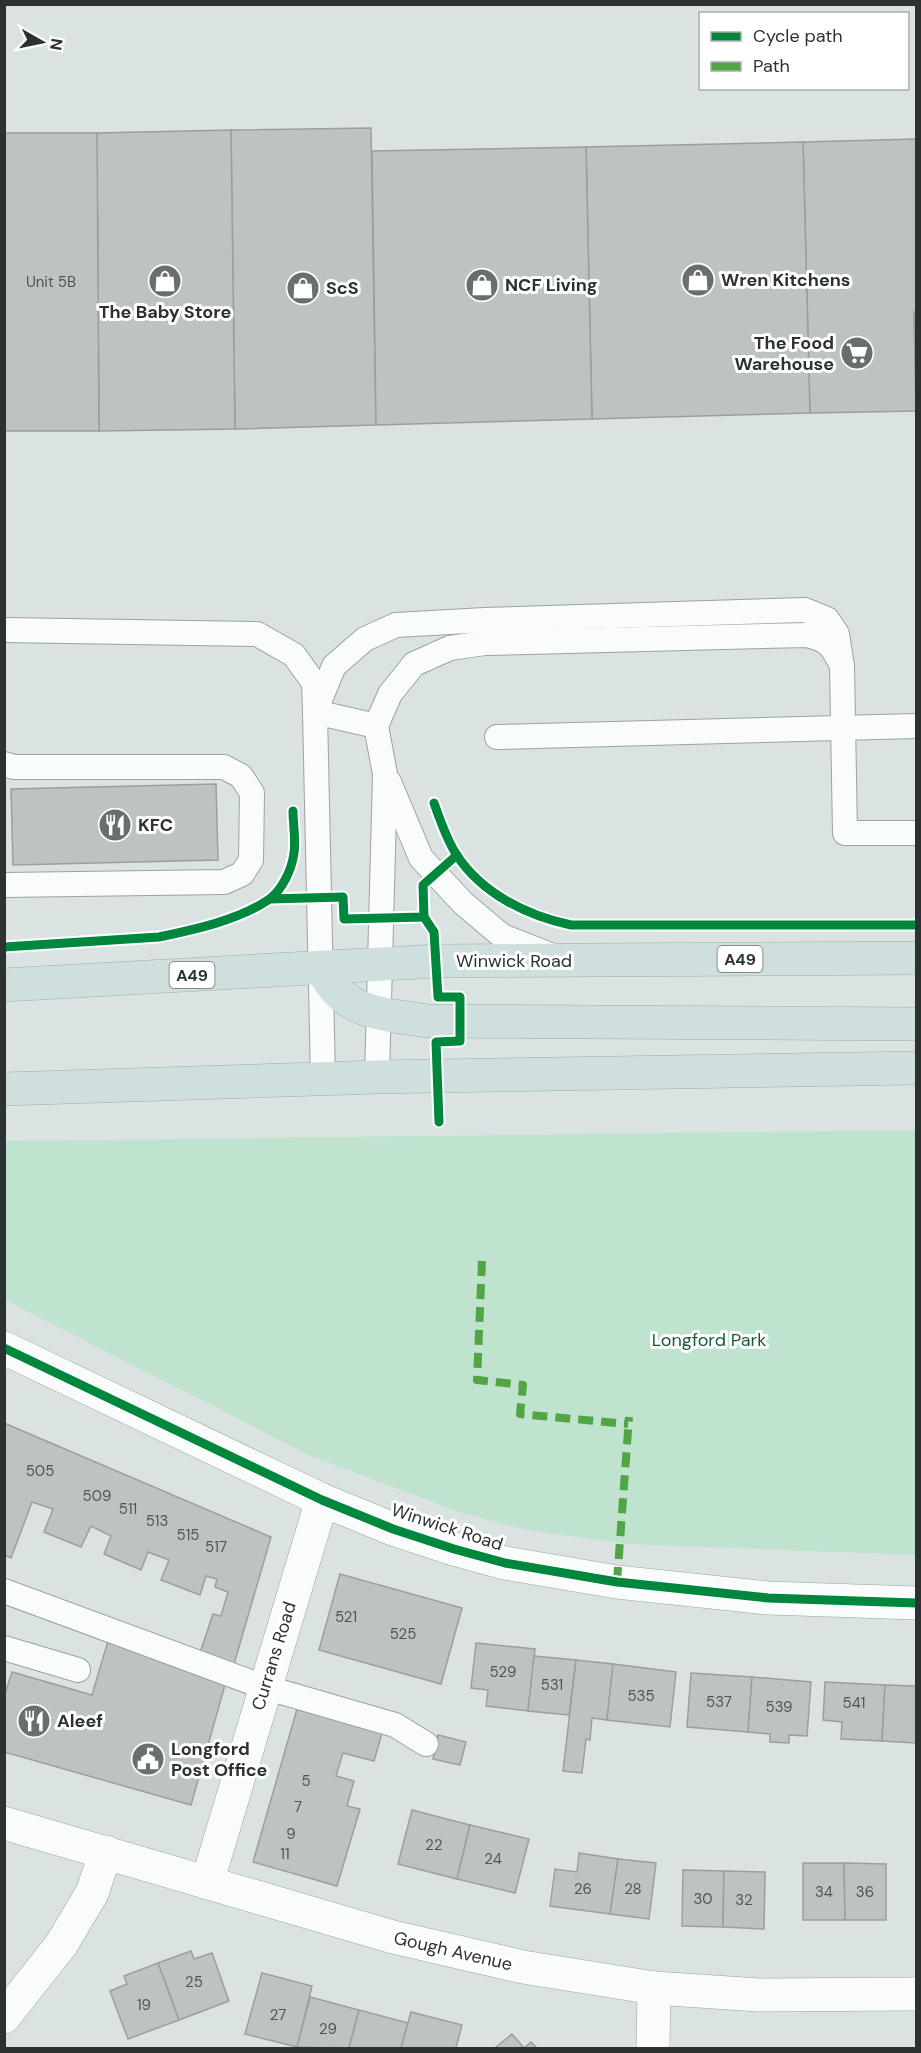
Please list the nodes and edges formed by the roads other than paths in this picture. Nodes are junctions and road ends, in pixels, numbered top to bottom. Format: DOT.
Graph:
graph roads {
  1 [pos="4,630"];
  2 [pos="842,666"];
  3 [pos="315,712"];
  4 [pos="376,726"];
  5 [pos="916,726"];
  6 [pos="843,728"];
  7 [pos="497,736"];
  8 [pos="4,764"];
  9 [pos="385,774"];
  10 [pos="916,833"];
  11 [pos="4,885"];
  12 [pos="916,958"];
  13 [pos="563,960"];
  14 [pos="380,965"];
  15 [pos="320,968"];
  16 [pos="4,985"];
  17 [pos="378,1013"];
  18 [pos="916,1024"];
  19 [pos="916,1068"];
  20 [pos="377,1077"];
  21 [pos="323,1079"];
  22 [pos="4,1089"];
  23 [pos="7,1357"];
  24 [pos="322,1500"];
  25 [pos="4,1591"];
  26 [pos="916,1603"];
  27 [pos="4,1648"];
  28 [pos="78,1670"];
  29 [pos="264,1687"];
  30 [pos="426,1744"];
  31 [pos="4,1822"];
  32 [pos="106,1852"];
  33 [pos="207,1883"];
  34 [pos="654,1988"];
  35 [pos="916,1994"];
  36 [pos="4,2017"];
  37 [pos="653,2049"];
  1 -- 3 [label="lane"];
  2 -- 3 [label="lane"];
  2 -- 4 [label="lane"];
  2 -- 6 [label="lane"];
  3 -- 4 [label="lane"];
  3 -- 15 [label="lane"];
  4 -- 9 [label="lane"];
  5 -- 6 [label="lane"];
  6 -- 7 [label="lane"];
  6 -- 10 [label="lane"];
  8 -- 11 [label="lane"];
  9 -- 13 [label="lane"];
  9 -- 14 [label="lane"];
  12 -- 13 [label="highway, Winwick Road / A49"];
  13 -- 14 [label="highway, Winwick Road / A49"];
  14 -- 15 [label="highway, Winwick Road / A49"];
  14 -- 17 [label="lane"];
  15 -- 16 [label="highway, Winwick Road / A49"];
  15 -- 17 [label="highway"];
  15 -- 21 [label="lane"];
  17 -- 18 [label="highway"];
  17 -- 20 [label="lane"];
  19 -- 20 [label="highway"];
  20 -- 21 [label="highway"];
  21 -- 22 [label="highway"];
  23 -- 24 [label="street, Winwick Road"];
  24 -- 26 [label="street, Winwick Road"];
  24 -- 29 [label="street, Currans Road"];
  25 -- 29 [label="lane"];
  27 -- 28 [label="lane"];
  29 -- 30 [label="lane"];
  29 -- 33 [label="street, Currans Road"];
  31 -- 32 [label="street, Gough Avenue"];
  32 -- 33 [label="street, Gough Avenue"];
  32 -- 36 [label="street"];
  33 -- 34 [label="street, Gough Avenue"];
  34 -- 35 [label="street, Gough Avenue"];
  34 -- 37 [label="street"];
}
